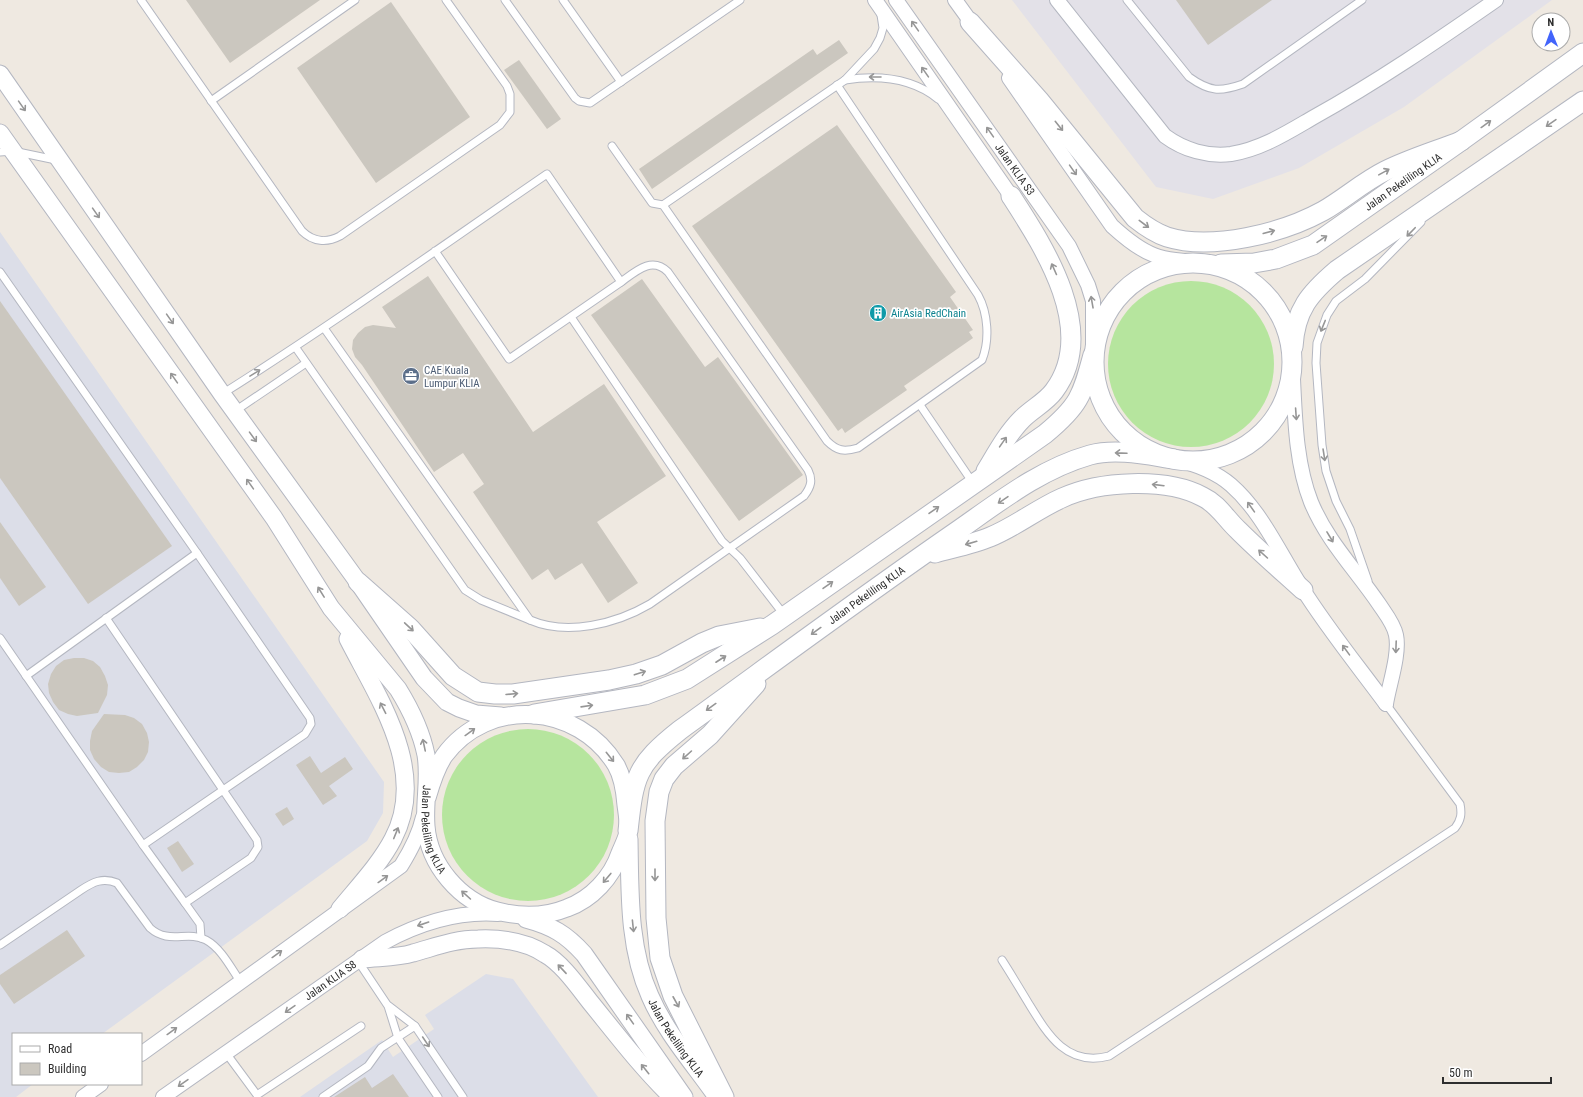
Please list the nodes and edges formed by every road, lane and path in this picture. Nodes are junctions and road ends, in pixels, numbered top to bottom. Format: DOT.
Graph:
graph roads {
  1 [pos="141,0"];
  2 [pos="355,0"];
  3 [pos="446,0"];
  4 [pos="505,0"];
  5 [pos="563,0"];
  6 [pos="740,0"];
  7 [pos="874,0"];
  8 [pos="896,0"];
  9 [pos="955,0"];
  10 [pos="1057,0"];
  11 [pos="1127,0"];
  12 [pos="1362,0"];
  13 [pos="1496,0"];
  14 [pos="970,22"];
  15 [pos="1583,52"];
  16 [pos="0,74"];
  17 [pos="845,80"];
  18 [pos="621,82"];
  19 [pos="837,85"];
  20 [pos="212,101"];
  21 [pos="1583,101"];
  22 [pos="958,118"];
  23 [pos="0,134"];
  24 [pos="1461,141"];
  25 [pos="612,146"];
  26 [pos="6,152"];
  27 [pos="60,160"];
  28 [pos="1448,194"];
  29 [pos="1011,196"];
  30 [pos="662,205"];
  31 [pos="435,251"];
  32 [pos="1204,263"];
  33 [pos="0,272"];
  34 [pos="621,282"];
  35 [pos="571,317"];
  36 [pos="324,328"];
  37 [pos="296,348"];
  38 [pos="1093,355"];
  39 [pos="1292,361"];
  40 [pos="306,363"];
  41 [pos="222,394"];
  42 [pos="920,405"];
  43 [pos="235,411"];
  44 [pos="1174,459"];
  45 [pos="978,479"];
  46 [pos="729,548"];
  47 [pos="197,553"];
  48 [pos="919,557"];
  49 [pos="358,582"];
  50 [pos="1302,590"];
  51 [pos="1372,594"];
  52 [pos="331,608"];
  53 [pos="106,618"];
  54 [pos="530,620"];
  55 [pos="779,621"];
  56 [pos="0,638"];
  57 [pos="781,656"];
  58 [pos="26,676"];
  59 [pos="1386,704"];
  60 [pos="534,714"];
  61 [pos="503,716"];
  62 [pos="224,790"];
  63 [pos="427,798"];
  64 [pos="628,831"];
  65 [pos="143,845"];
  66 [pos="185,903"];
  67 [pos="340,909"];
  68 [pos="516,916"];
  69 [pos="201,938"];
  70 [pos="0,945"];
  71 [pos="360,960"];
  72 [pos="1002,960"];
  73 [pos="240,981"];
  74 [pos="388,1006"];
  75 [pos="361,1026"];
  76 [pos="415,1026"];
  77 [pos="398,1038"];
  78 [pos="142,1053"];
  79 [pos="226,1053"];
  80 [pos="100,1085"];
  81 [pos="83,1097"];
  82 [pos="163,1097"];
  83 [pos="323,1097"];
  84 [pos="438,1097"];
  85 [pos="463,1097"];
  86 [pos="672,1097"];
  87 [pos="684,1097"];
  88 [pos="717,1097"];
  89 [pos="724,1097"];
  1 -- 20 [label="lane"];
  2 -- 20 [label="lane"];
  3 -- 20 [label="lane"];
  4 -- 18 [label="lane"];
  5 -- 18 [label="lane"];
  6 -- 18 [label="lane"];
  7 -- 17 [label="lane"];
  22 -- 7 [label="street, one-way"];
  38 -- 8 [label="street, Jalan KLIA S3, one-way"];
  9 -- 14 [label="street"];
  10 -- 13 [label="street"];
  11 -- 12 [label="lane"];
  14 -- 24 [label="main road, one-way"];
  14 -- 32 [label="street, one-way"];
  24 -- 15 [label="main road, Jalan Pekeliling KLIA, one-way"];
  16 -- 27 [label="street, one-way"];
  17 -- 19 [label="lane"];
  22 -- 17 [label="lane, one-way"];
  19 -- 30 [label="lane"];
  19 -- 42 [label="lane"];
  21 -- 28 [label="main road, Jalan Pekeliling KLIA, one-way"];
  22 -- 29 [label="street"];
  23 -- 26 [label="street"];
  32 -- 24 [label="main road, Jalan Pekeliling KLIA, one-way"];
  25 -- 30 [label="lane"];
  26 -- 27 [label="lane"];
  52 -- 26 [label="street, one-way"];
  27 -- 41 [label="street, one-way"];
  28 -- 39 [label="main road, Jalan Pekeliling KLIA"];
  28 -- 51 [label="lane, one-way"];
  45 -- 29 [label="main road, one-way"];
  30 -- 42 [label="lane"];
  31 -- 34 [label="lane"];
  31 -- 35 [label="lane"];
  31 -- 36 [label="lane"];
  32 -- 38 [label="main road, Jalan Pekeliling KLIA"];
  32 -- 39 [label="main road, Jalan Pekeliling KLIA"];
  33 -- 47 [label="lane"];
  34 -- 35 [label="lane"];
  34 -- 46 [label="lane"];
  35 -- 46 [label="lane"];
  36 -- 37 [label="lane"];
  36 -- 54 [label="lane"];
  37 -- 40 [label="lane"];
  41 -- 37 [label="lane, one-way"];
  38 -- 44 [label="main road, Jalan Pekeliling KLIA"];
  38 -- 45 [label="main road, Jalan Pekeliling KLIA"];
  39 -- 44 [label="main road, Jalan Pekeliling KLIA"];
  39 -- 51 [label="street, one-way"];
  40 -- 43 [label="lane"];
  40 -- 54 [label="lane"];
  41 -- 43 [label="street"];
  42 -- 45 [label="lane"];
  43 -- 49 [label="street, one-way"];
  44 -- 48 [label="main road, Jalan Pekeliling KLIA, one-way"];
  50 -- 44 [label="street, one-way"];
  55 -- 45 [label="main road, Jalan Pekeliling KLIA, one-way"];
  46 -- 54 [label="lane"];
  46 -- 55 [label="lane"];
  47 -- 53 [label="lane"];
  47 -- 62 [label="lane"];
  50 -- 48 [label="main road, one-way"];
  48 -- 57 [label="main road, Jalan Pekeliling KLIA, one-way"];
  49 -- 55 [label="main road, one-way"];
  49 -- 61 [label="street"];
  59 -- 50 [label="street, one-way"];
  51 -- 59 [label="street, one-way"];
  63 -- 52 [label="street, one-way"];
  67 -- 52 [label="street, one-way"];
  53 -- 58 [label="lane"];
  53 -- 62 [label="lane"];
  60 -- 55 [label="main road, Jalan Pekeliling KLIA, one-way"];
  56 -- 58 [label="lane"];
  57 -- 64 [label="main road, Jalan Pekeliling KLIA, one-way"];
  57 -- 89 [label="main road, one-way"];
  58 -- 65 [label="lane"];
  59 -- 72 [label="lane"];
  60 -- 61 [label="street, Jalan Pekeliling KLIA"];
  60 -- 64 [label="street, Jalan Pekeliling KLIA, one-way"];
  63 -- 61 [label="street, Jalan Pekeliling KLIA, one-way"];
  62 -- 65 [label="lane"];
  62 -- 66 [label="lane"];
  67 -- 63 [label="street, one-way"];
  68 -- 63 [label="street, Jalan Pekeliling KLIA, one-way"];
  64 -- 68 [label="street, Jalan Pekeliling KLIA, one-way"];
  64 -- 88 [label="street, Jalan Pekeliling KLIA, one-way"];
  65 -- 66 [label="lane"];
  66 -- 69 [label="lane"];
  73 -- 67 [label="street, one-way"];
  68 -- 71 [label="street, Jalan KLIA S8, one-way"];
  87 -- 68 [label="street, Jalan Pekeliling KLIA, one-way"];
  69 -- 70 [label="lane"];
  69 -- 73 [label="lane"];
  71 -- 74 [label="lane"];
  71 -- 79 [label="street, Jalan KLIA S8, one-way"];
  86 -- 71 [label="street, one-way"];
  78 -- 73 [label="street, one-way"];
  74 -- 76 [label="lane"];
  74 -- 77 [label="lane"];
  75 -- 79 [label="lane"];
  76 -- 77 [label="lane"];
  76 -- 85 [label="lane, one-way"];
  77 -- 83 [label="lane"];
  77 -- 84 [label="lane"];
  79 -- 82 [label="street, Jalan KLIA S8, one-way"];
  80 -- 81 [label="street"];
}
